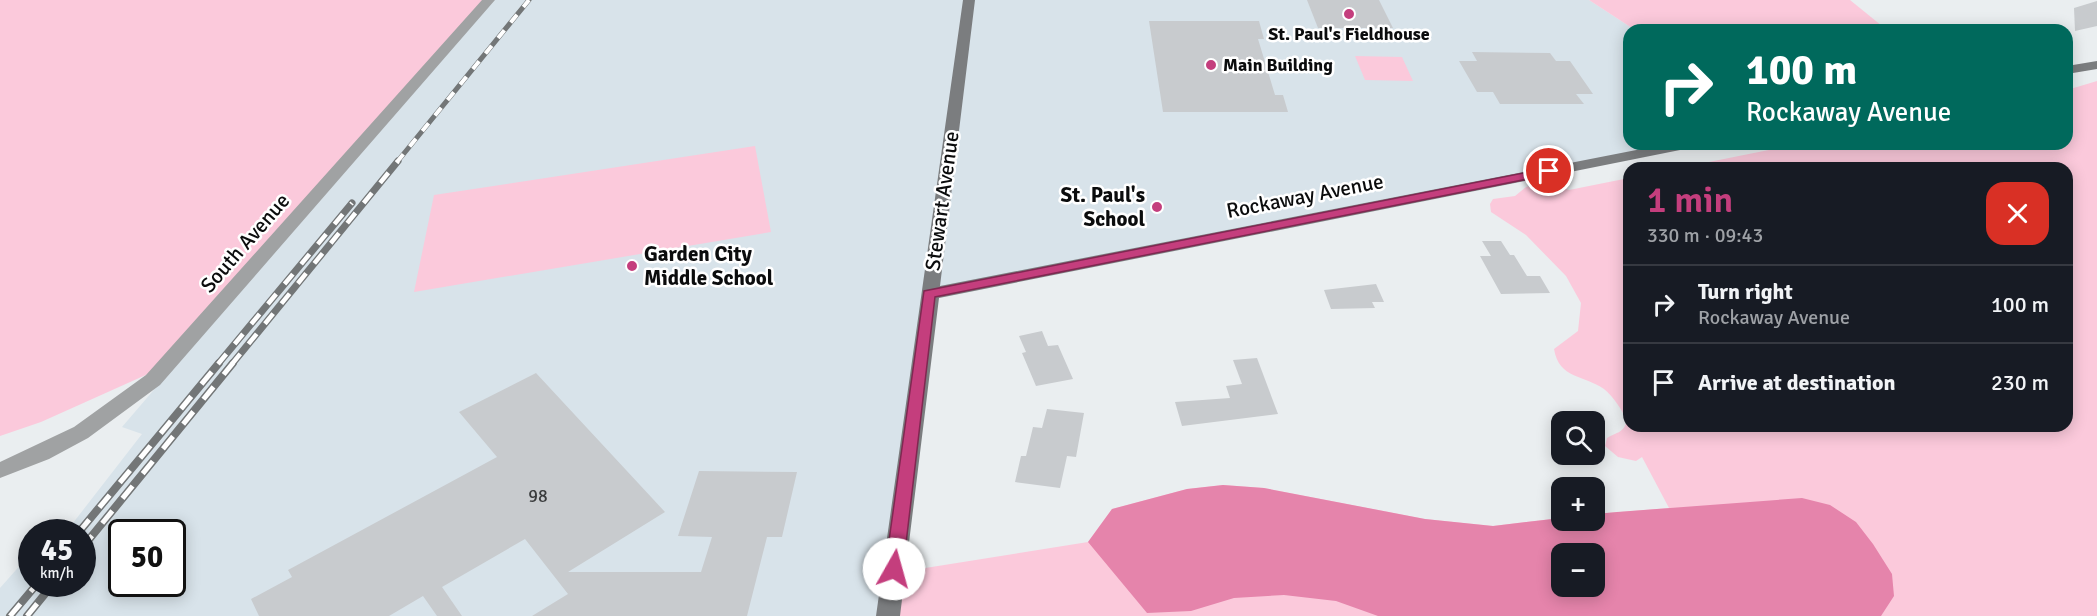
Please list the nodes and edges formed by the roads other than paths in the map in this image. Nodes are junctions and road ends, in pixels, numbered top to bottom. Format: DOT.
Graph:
graph roads {
  1 [pos="489,0"];
  2 [pos="969,0"];
  3 [pos="2097,64"];
  4 [pos="2073,69"];
  5 [pos="1660,150"];
  6 [pos="929,294"];
  7 [pos="0,470"];
  8 [pos="888,616"];
  1 -- 7 [label="street, South Avenue"];
  2 -- 6 [label="main road, Stewart Avenue"];
  3 -- 4 [label="main road"];
  5 -- 6 [label="main road, Rockaway Avenue"];
  6 -- 8 [label="main road, Stewart Avenue"];
}
